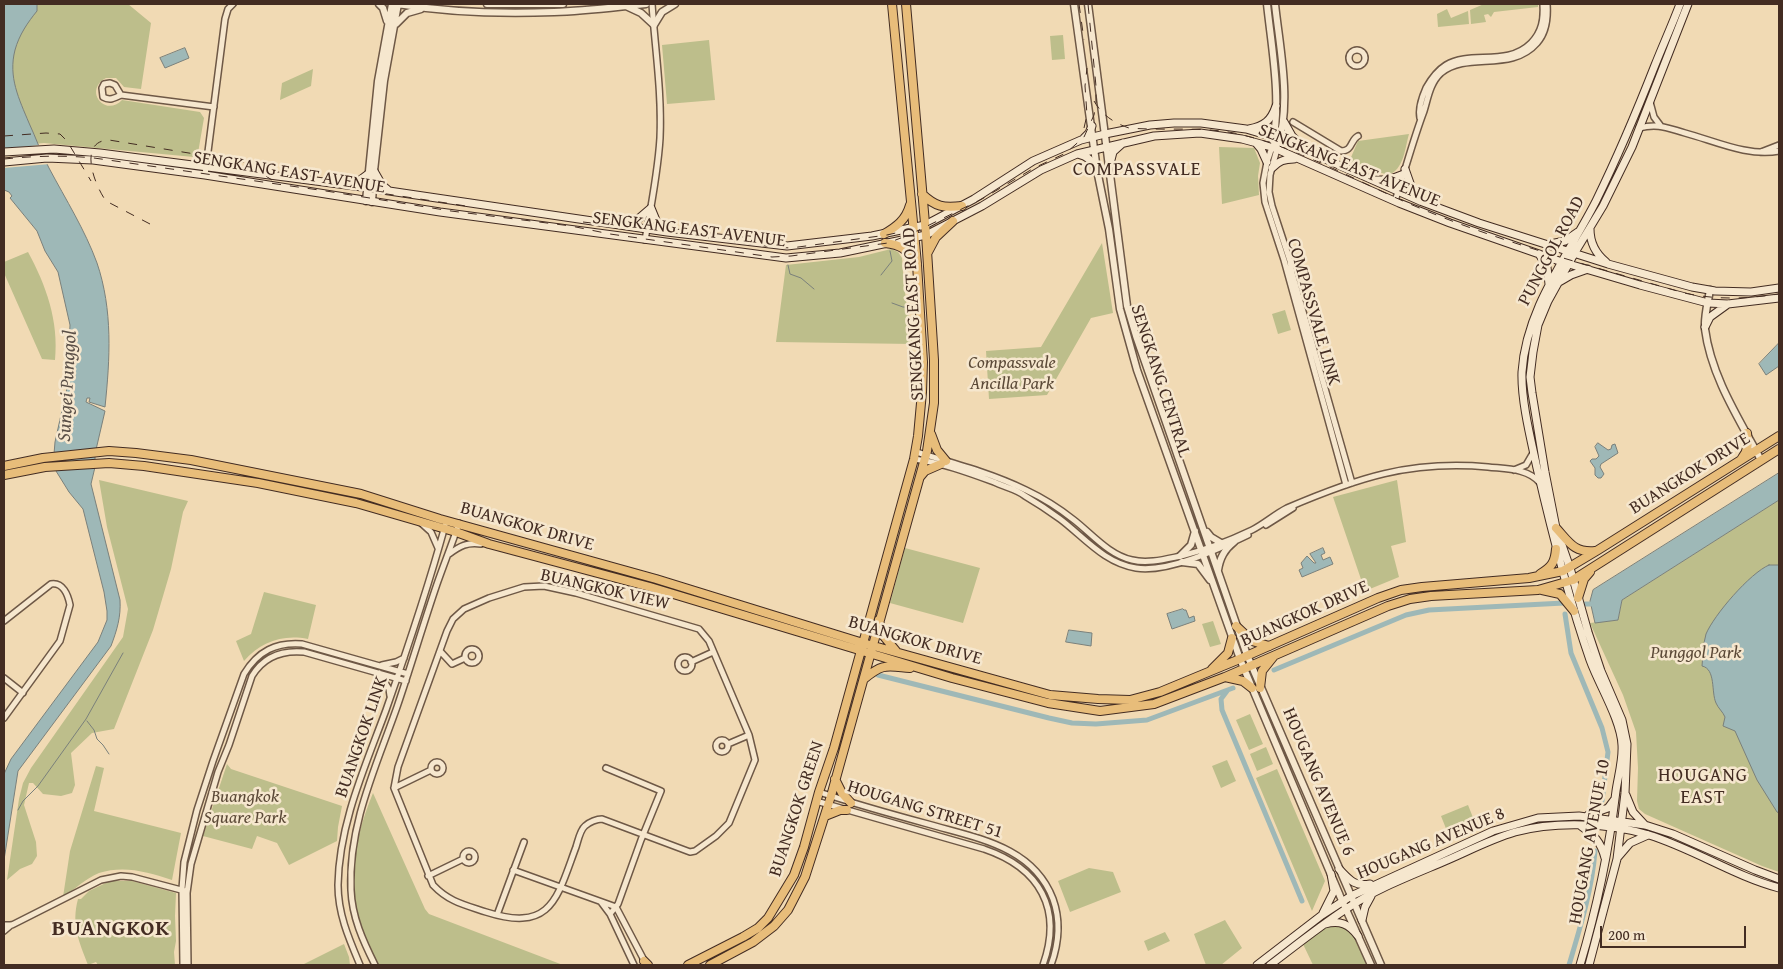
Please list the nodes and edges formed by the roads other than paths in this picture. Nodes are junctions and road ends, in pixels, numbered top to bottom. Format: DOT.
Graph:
graph roads {
  1 [pos="233,4"];
  2 [pos="379,4"];
  3 [pos="392,4"];
  4 [pos="397,4"];
  5 [pos="487,4"];
  6 [pos="563,4"];
  7 [pos="646,4"];
  8 [pos="652,4"];
  9 [pos="674,4"];
  10 [pos="906,4"];
  11 [pos="1074,4"];
  12 [pos="1088,4"];
  13 [pos="1267,4"];
  14 [pos="1275,4"];
  15 [pos="1543,4"];
  16 [pos="1547,4"];
  17 [pos="1680,4"];
  18 [pos="1688,4"];
  19 [pos="891,5"];
  20 [pos="625,6"];
  21 [pos="426,8"];
  22 [pos="388,22"];
  23 [pos="395,25"];
  24 [pos="654,25"];
  25 [pos="121,95"];
  26 [pos="1650,101"];
  27 [pos="1276,106"];
  28 [pos="214,107"];
  29 [pos="1420,118"];
  30 [pos="1284,122"];
  31 [pos="1293,122"];
  32 [pos="1660,125"];
  33 [pos="1092,126"];
  34 [pos="1640,128"];
  35 [pos="1246,129"];
  36 [pos="1105,134"];
  37 [pos="1092,136"];
  38 [pos="1358,136"];
  39 [pos="1277,138"];
  40 [pos="1081,140"];
  41 [pos="1125,141"];
  42 [pos="1256,142"];
  43 [pos="1779,145"];
  44 [pos="1107,146"];
  45 [pos="1274,148"];
  46 [pos="1094,149"];
  47 [pos="1306,149"];
  48 [pos="1779,151"];
  49 [pos="4,152"];
  50 [pos="1760,152"];
  51 [pos="1077,154"];
  52 [pos="1300,159"];
  53 [pos="4,162"];
  54 [pos="1269,165"];
  55 [pos="206,166"];
  56 [pos="1109,168"];
  57 [pos="1097,170"];
  58 [pos="371,172"];
  59 [pos="1404,172"];
  60 [pos="206,175"];
  61 [pos="1372,180"];
  62 [pos="346,185"];
  63 [pos="370,188"];
  64 [pos="394,192"];
  65 [pos="1398,192"];
  66 [pos="922,194"];
  67 [pos="911,201"];
  68 [pos="1395,201"];
  69 [pos="1420,201"];
  70 [pos="369,202"];
  71 [pos="962,206"];
  72 [pos="651,208"];
  73 [pos="953,221"];
  74 [pos="616,224"];
  75 [pos="925,224"];
  76 [pos="913,227"];
  77 [pos="647,228"];
  78 [pos="1590,228"];
  79 [pos="1580,230"];
  80 [pos="667,232"];
  81 [pos="884,234"];
  82 [pos="926,235"];
  83 [pos="914,238"];
  84 [pos="645,240"];
  85 [pos="885,243"];
  86 [pos="1547,244"];
  87 [pos="1571,253"];
  88 [pos="927,254"];
  89 [pos="1539,254"];
  90 [pos="1565,263"];
  91 [pos="917,264"];
  92 [pos="1608,264"];
  93 [pos="1588,269"];
  94 [pos="1549,284"];
  95 [pos="1558,284"];
  96 [pos="1779,288"];
  97 [pos="1710,290"];
  98 [pos="1779,298"];
  99 [pos="1708,302"];
  100 [pos="1728,304"];
  101 [pos="1705,327"];
  102 [pos="930,432"];
  103 [pos="1747,433"];
  104 [pos="1779,436"];
  105 [pos="1779,449"];
  106 [pos="1756,451"];
  107 [pos="1533,453"];
  108 [pos="915,455"];
  109 [pos="925,458"];
  110 [pos="1761,460"];
  111 [pos="1739,461"];
  112 [pos="944,462"];
  113 [pos="4,466"];
  114 [pos="1513,470"];
  115 [pos="4,475"];
  116 [pos="919,478"];
  117 [pos="1540,483"];
  118 [pos="1349,484"];
  119 [pos="1039,496"];
  120 [pos="1054,505"];
  121 [pos="1294,507"];
  122 [pos="1043,508"];
  123 [pos="1060,519"];
  124 [pos="421,522"];
  125 [pos="459,523"];
  126 [pos="446,524"];
  127 [pos="1203,528"];
  128 [pos="1556,528"];
  129 [pos="1195,531"];
  130 [pos="456,532"];
  131 [pos="1234,542"];
  132 [pos="1221,543"];
  133 [pos="489,544"];
  134 [pos="438,549"];
  135 [pos="1556,549"];
  136 [pos="1211,550"];
  137 [pos="1598,550"];
  138 [pos="1203,553"];
  139 [pos="449,554"];
  140 [pos="1181,559"];
  141 [pos="1598,564"];
  142 [pos="1566,569"];
  143 [pos="1218,572"];
  144 [pos="1529,578"];
  145 [pos="1570,581"];
  146 [pos="1216,590"];
  147 [pos="1538,590"];
  148 [pos="1578,598"];
  149 [pos="1574,611"];
  150 [pos="4,620"];
  151 [pos="879,620"];
  152 [pos="1236,626"];
  153 [pos="867,627"];
  154 [pos="1232,638"];
  155 [pos="846,642"];
  156 [pos="1270,646"];
  157 [pos="862,647"];
  158 [pos="871,650"];
  159 [pos="440,651"];
  160 [pos="713,652"];
  161 [pos="898,652"];
  162 [pos="1275,654"];
  163 [pos="405,657"];
  164 [pos="1244,657"];
  165 [pos="465,658"];
  166 [pos="691,662"];
  167 [pos="379,666"];
  168 [pos="856,666"];
  169 [pos="1248,667"];
  170 [pos="924,668"];
  171 [pos="399,672"];
  172 [pos="379,673"];
  173 [pos="1207,673"];
  174 [pos="408,674"];
  175 [pos="1226,677"];
  176 [pos="4,678"];
  177 [pos="397,678"];
  178 [pos="864,679"];
  179 [pos="406,681"];
  180 [pos="1252,688"];
  181 [pos="1260,688"];
  182 [pos="23,693"];
  183 [pos="390,697"];
  184 [pos="4,718"];
  185 [pos="749,735"];
  186 [pos="384,744"];
  187 [pos="728,744"];
  188 [pos="370,752"];
  189 [pos="606,768"];
  190 [pos="431,770"];
  191 [pos="835,779"];
  192 [pos="394,788"];
  193 [pos="819,792"];
  194 [pos="1625,793"];
  195 [pos="1616,795"];
  196 [pos="831,796"];
  197 [pos="816,801"];
  198 [pos="828,804"];
  199 [pos="849,806"];
  200 [pos="824,816"];
  201 [pos="1579,816"];
  202 [pos="1612,824"];
  203 [pos="1621,825"];
  204 [pos="1645,825"];
  205 [pos="1580,826"];
  206 [pos="643,835"];
  207 [pos="1649,835"];
  208 [pos="524,842"];
  209 [pos="463,859"];
  210 [pos="1616,859"];
  211 [pos="1606,860"];
  212 [pos="1339,869"];
  213 [pos="513,870"];
  214 [pos="1330,874"];
  215 [pos="428,876"];
  216 [pos="1779,879"];
  217 [pos="1380,881"];
  218 [pos="561,888"];
  219 [pos="1779,888"];
  220 [pos="182,889"];
  221 [pos="187,893"];
  222 [pos="1373,894"];
  223 [pos="1351,896"];
  224 [pos="1342,901"];
  225 [pos="600,902"];
  226 [pos="1354,904"];
  227 [pos="616,907"];
  228 [pos="1345,909"];
  229 [pos="610,914"];
  230 [pos="497,915"];
  231 [pos="1322,915"];
  232 [pos="1362,920"];
  233 [pos="12,924"];
  234 [pos="4,925"];
  235 [pos="1323,925"];
  236 [pos="4,931"];
  237 [pos="1358,936"];
  238 [pos="358,963"];
  239 [pos="646,964"];
  240 [pos="183,965"];
  241 [pos="188,965"];
  242 [pos="375,965"];
  243 [pos="634,965"];
  244 [pos="688,965"];
  245 [pos="710,965"];
  246 [pos="1043,965"];
  247 [pos="1051,965"];
  248 [pos="1257,965"];
  249 [pos="1270,965"];
  250 [pos="1372,965"];
  251 [pos="1381,965"];
  252 [pos="1580,965"];
  253 [pos="1589,965"];
  1 -- 28 [label="street"];
  2 -- 22 [label="street"];
  3 -- 22 [label="street"];
  4 -- 21 [label="street"];
  4 -- 23 [label="street"];
  5 -- 6 [label="street"];
  7 -- 20 [label="street"];
  8 -- 24 [label="street"];
  9 -- 24 [label="street"];
  10 -- 66 [label="main road, SENGKANG EAST ROAD"];
  11 -- 33 [label="street, SENGKANG CENTRAL"];
  12 -- 36 [label="street, SENGKANG CENTRAL"];
  13 -- 27 [label="street"];
  14 -- 30 [label="street"];
  15 -- 29 [label="street"];
  16 -- 29 [label="street"];
  17 -- 79 [label="main road, PUNGGOL ROAD"];
  18 -- 26 [label="main road, PUNGGOL ROAD"];
  19 -- 67 [label="main road, SENGKANG EAST ROAD"];
  20 -- 21 [label="street"];
  20 -- 24 [label="street"];
  21 -- 23 [label="street"];
  22 -- 58 [label="street"];
  23 -- 58 [label="street"];
  24 -- 72 [label="street"];
  25 -- 28 [label="street"];
  26 -- 32 [label="street"];
  26 -- 34 [label="main road, PUNGGOL ROAD"];
  27 -- 35 [label="main road"];
  27 -- 39 [label="street"];
  28 -- 55 [label="street"];
  29 -- 59 [label="street"];
  30 -- 39 [label="street"];
  30 -- 47 [label="main road"];
  31 -- 38 [label="street"];
  32 -- 34 [label="street"];
  32 -- 50 [label="street"];
  33 -- 37 [label="street, SENGKANG CENTRAL"];
  33 -- 40 [label="main road"];
  34 -- 78 [label="main road, PUNGGOL ROAD"];
  35 -- 36 [label="main road, SENGKANG EAST AVENUE"];
  35 -- 39 [label="main road, SENGKANG EAST AVENUE"];
  36 -- 37 [label="main road, SENGKANG EAST AVENUE"];
  36 -- 44 [label="street, SENGKANG CENTRAL"];
  37 -- 40 [label="main road, SENGKANG EAST AVENUE"];
  37 -- 46 [label="street, SENGKANG CENTRAL"];
  39 -- 45 [label="street"];
  39 -- 47 [label="main road, SENGKANG EAST AVENUE"];
  40 -- 71 [label="main road, SENGKANG EAST AVENUE"];
  41 -- 42 [label="main road, SENGKANG EAST AVENUE"];
  41 -- 44 [label="main road, SENGKANG EAST AVENUE"];
  41 -- 56 [label="main road"];
  42 -- 45 [label="main road, SENGKANG EAST AVENUE"];
  42 -- 54 [label="main road"];
  43 -- 50 [label="street"];
  44 -- 46 [label="main road, SENGKANG EAST AVENUE"];
  44 -- 56 [label="street, SENGKANG CENTRAL"];
  45 -- 52 [label="main road, SENGKANG EAST AVENUE"];
  45 -- 54 [label="street, COMPASSVALE LINK"];
  46 -- 51 [label="main road, SENGKANG EAST AVENUE"];
  46 -- 57 [label="street, SENGKANG CENTRAL"];
  47 -- 61 [label="main road, SENGKANG EAST AVENUE"];
  48 -- 50 [label="street"];
  49 -- 55 [label="main road, SENGKANG EAST AVENUE"];
  51 -- 57 [label="main road"];
  51 -- 73 [label="main road, SENGKANG EAST AVENUE"];
  52 -- 54 [label="main road"];
  52 -- 68 [label="main road, SENGKANG EAST AVENUE"];
  53 -- 60 [label="main road, SENGKANG EAST AVENUE"];
  54 -- 118 [label="street, COMPASSVALE LINK"];
  55 -- 60 [label="street"];
  55 -- 62 [label="main road, SENGKANG EAST AVENUE"];
  56 -- 127 [label="street, SENGKANG CENTRAL"];
  57 -- 129 [label="street, SENGKANG CENTRAL"];
  58 -- 62 [label="main road"];
  58 -- 63 [label="street"];
  58 -- 64 [label="main road"];
  59 -- 61 [label="main road"];
  59 -- 65 [label="street"];
  59 -- 69 [label="main road"];
  60 -- 70 [label="main road, SENGKANG EAST AVENUE"];
  61 -- 65 [label="main road, SENGKANG EAST AVENUE"];
  62 -- 63 [label="main road, SENGKANG EAST AVENUE"];
  63 -- 64 [label="main road, SENGKANG EAST AVENUE"];
  63 -- 70 [label="street"];
  64 -- 74 [label="main road, SENGKANG EAST AVENUE"];
  65 -- 68 [label="street"];
  65 -- 69 [label="main road, SENGKANG EAST AVENUE"];
  66 -- 71 [label="main road"];
  66 -- 75 [label="main road, SENGKANG EAST ROAD"];
  67 -- 76 [label="main road, SENGKANG EAST ROAD"];
  67 -- 81 [label="main road"];
  68 -- 89 [label="main road, SENGKANG EAST AVENUE"];
  69 -- 86 [label="main road, SENGKANG EAST AVENUE"];
  70 -- 84 [label="main road, SENGKANG EAST AVENUE"];
  71 -- 75 [label="main road, SENGKANG EAST AVENUE"];
  72 -- 74 [label="main road"];
  72 -- 77 [label="street"];
  72 -- 80 [label="main road"];
  73 -- 82 [label="main road, SENGKANG EAST AVENUE"];
  73 -- 88 [label="main road"];
  74 -- 77 [label="main road, SENGKANG EAST AVENUE"];
  75 -- 76 [label="main road, SENGKANG EAST AVENUE"];
  75 -- 82 [label="main road, SENGKANG EAST ROAD"];
  76 -- 81 [label="main road, SENGKANG EAST AVENUE"];
  76 -- 83 [label="main road, SENGKANG EAST ROAD"];
  77 -- 80 [label="main road, SENGKANG EAST AVENUE"];
  77 -- 84 [label="street"];
  78 -- 87 [label="main road, PUNGGOL ROAD"];
  78 -- 92 [label="main road"];
  79 -- 86 [label="main road"];
  79 -- 87 [label="main road, PUNGGOL ROAD"];
  80 -- 81 [label="main road, SENGKANG EAST AVENUE"];
  82 -- 83 [label="main road, SENGKANG EAST AVENUE"];
  82 -- 88 [label="main road, SENGKANG EAST ROAD"];
  83 -- 85 [label="main road, SENGKANG EAST AVENUE"];
  83 -- 91 [label="main road, SENGKANG EAST ROAD"];
  84 -- 85 [label="main road, SENGKANG EAST AVENUE"];
  85 -- 91 [label="main road"];
  86 -- 87 [label="main road, SENGKANG EAST AVENUE"];
  87 -- 90 [label="main road, PUNGGOL ROAD"];
  87 -- 92 [label="main road, SENGKANG EAST AVENUE"];
  88 -- 102 [label="main road, SENGKANG EAST ROAD"];
  89 -- 90 [label="main road, SENGKANG EAST AVENUE"];
  89 -- 94 [label="main road"];
  90 -- 93 [label="main road, SENGKANG EAST AVENUE"];
  90 -- 94 [label="main road, PUNGGOL ROAD"];
  90 -- 95 [label="main road, PUNGGOL ROAD"];
  91 -- 108 [label="main road, SENGKANG EAST ROAD"];
  92 -- 97 [label="main road, SENGKANG EAST AVENUE"];
  93 -- 95 [label="main road"];
  93 -- 99 [label="main road, SENGKANG EAST AVENUE"];
  94 -- 107 [label="main road, PUNGGOL ROAD"];
  95 -- 128 [label="main road, PUNGGOL ROAD"];
  96 -- 97 [label="main road, SENGKANG EAST AVENUE"];
  97 -- 99 [label="street"];
  98 -- 100 [label="main road, SENGKANG EAST AVENUE"];
  99 -- 100 [label="main road, SENGKANG EAST AVENUE"];
  99 -- 101 [label="street"];
  100 -- 101 [label="main road"];
  101 -- 103 [label="street"];
  102 -- 109 [label="main road, SENGKANG EAST ROAD"];
  102 -- 112 [label="main road"];
  103 -- 106 [label="street"];
  103 -- 111 [label="main road"];
  104 -- 106 [label="main road, BUANGKOK DRIVE"];
  105 -- 110 [label="main road, BUANGKOK DRIVE"];
  106 -- 110 [label="street"];
  106 -- 111 [label="main road, BUANGKOK DRIVE"];
  107 -- 114 [label="street"];
  107 -- 117 [label="main road, PUNGGOL ROAD"];
  108 -- 109 [label="street"];
  108 -- 153 [label="main road, SENGKANG EAST ROAD"];
  109 -- 112 [label="street"];
  109 -- 116 [label="main road, SENGKANG EAST ROAD"];
  110 -- 141 [label="main road, BUANGKOK DRIVE"];
  111 -- 137 [label="main road, BUANGKOK DRIVE"];
  112 -- 116 [label="main road"];
  112 -- 119 [label="street"];
  112 -- 122 [label="street"];
  113 -- 126 [label="main road, BUANGKOK DRIVE"];
  114 -- 117 [label="street"];
  114 -- 118 [label="street"];
  115 -- 124 [label="main road, BUANGKOK DRIVE"];
  116 -- 151 [label="main road, SENGKANG EAST ROAD"];
  117 -- 135 [label="main road, PUNGGOL ROAD"];
  118 -- 121 [label="street"];
  119 -- 120 [label="street"];
  119 -- 122 [label="street"];
  120 -- 123 [label="street"];
  120 -- 140 [label="street"];
  121 -- 131 [label="street"];
  121 -- 132 [label="street"];
  122 -- 123 [label="street"];
  123 -- 140 [label="street"];
  124 -- 126 [label="main road, BUANGKOK DRIVE"];
  124 -- 134 [label="street"];
  125 -- 126 [label="main road, BUANGKOK DRIVE"];
  125 -- 130 [label="street, BUANGKOK LINK"];
  125 -- 155 [label="main road, BUANGKOK DRIVE"];
  126 -- 130 [label="main road, BUANGKOK DRIVE"];
  126 -- 134 [label="street, BUANGKOK LINK"];
  127 -- 132 [label="street"];
  127 -- 136 [label="street, SENGKANG CENTRAL"];
  128 -- 137 [label="main road"];
  128 -- 142 [label="main road, PUNGGOL ROAD"];
  129 -- 138 [label="street, SENGKANG CENTRAL"];
  129 -- 140 [label="street"];
  130 -- 133 [label="main road, BUANGKOK DRIVE"];
  130 -- 139 [label="street, BUANGKOK LINK"];
  131 -- 136 [label="street"];
  131 -- 143 [label="street"];
  132 -- 136 [label="street"];
  133 -- 139 [label="street"];
  133 -- 155 [label="main road, BUANGKOK DRIVE"];
  134 -- 163 [label="street, BUANGKOK LINK"];
  135 -- 142 [label="main road, PUNGGOL ROAD"];
  135 -- 144 [label="main road"];
  136 -- 138 [label="street"];
  136 -- 143 [label="street, SENGKANG CENTRAL"];
  137 -- 142 [label="main road, BUANGKOK DRIVE"];
  138 -- 140 [label="street"];
  138 -- 146 [label="street, SENGKANG CENTRAL"];
  139 -- 174 [label="street, BUANGKOK LINK"];
  140 -- 146 [label="street"];
  141 -- 145 [label="main road, BUANGKOK DRIVE"];
  141 -- 148 [label="main road"];
  142 -- 144 [label="main road, BUANGKOK DRIVE"];
  142 -- 145 [label="main road, PUNGGOL ROAD"];
  143 -- 152 [label="street, SENGKANG CENTRAL"];
  144 -- 156 [label="main road, BUANGKOK DRIVE"];
  145 -- 147 [label="main road, BUANGKOK DRIVE"];
  145 -- 148 [label="main road, HOUGANG AVENUE 10"];
  145 -- 149 [label="main road, HOUGANG AVENUE 10"];
  146 -- 154 [label="street, SENGKANG CENTRAL"];
  147 -- 149 [label="main road"];
  147 -- 162 [label="main road, BUANGKOK DRIVE"];
  148 -- 194 [label="main road, HOUGANG AVENUE 10"];
  149 -- 195 [label="main road, HOUGANG AVENUE 10"];
  150 -- 182 [label="street"];
  151 -- 158 [label="main road, SENGKANG EAST ROAD"];
  151 -- 161 [label="main road"];
  152 -- 156 [label="main road"];
  152 -- 164 [label="street, SENGKANG CENTRAL"];
  153 -- 155 [label="main road"];
  153 -- 157 [label="main road, SENGKANG EAST ROAD"];
  154 -- 164 [label="street, SENGKANG CENTRAL"];
  154 -- 173 [label="main road"];
  155 -- 157 [label="main road, BUANGKOK DRIVE"];
  155 -- 168 [label="main road"];
  156 -- 164 [label="main road, BUANGKOK DRIVE"];
  157 -- 158 [label="main road, BUANGKOK DRIVE"];
  157 -- 168 [label="main road, BUANGKOK GREEN"];
  158 -- 161 [label="main road, BUANGKOK DRIVE"];
  158 -- 170 [label="main road, BUANGKOK DRIVE"];
  158 -- 178 [label="main road, BUANGKOK GREEN"];
  159 -- 160 [label="street, BUANGKOK VIEW"];
  159 -- 165 [label="street"];
  159 -- 192 [label="street, BUANGKOK VIEW"];
  160 -- 166 [label="street"];
  160 -- 185 [label="street, BUANGKOK VIEW"];
  161 -- 173 [label="main road, BUANGKOK DRIVE"];
  162 -- 169 [label="main road, BUANGKOK DRIVE"];
  162 -- 181 [label="main road"];
  163 -- 167 [label="street"];
  163 -- 171 [label="street, BUANGKOK LINK"];
  164 -- 169 [label="street, SENGKANG CENTRAL"];
  164 -- 173 [label="main road, BUANGKOK DRIVE"];
  167 -- 171 [label="street"];
  167 -- 220 [label="street"];
  168 -- 193 [label="main road, BUANGKOK GREEN"];
  169 -- 175 [label="main road, BUANGKOK DRIVE"];
  169 -- 180 [label="street, HOUGANG AVENUE 6"];
  169 -- 181 [label="street, HOUGANG AVENUE 6"];
  170 -- 175 [label="main road, BUANGKOK DRIVE"];
  170 -- 178 [label="main road"];
  171 -- 174 [label="street"];
  171 -- 177 [label="street, BUANGKOK LINK"];
  172 -- 177 [label="street"];
  172 -- 183 [label="street"];
  172 -- 221 [label="street"];
  174 -- 179 [label="street, BUANGKOK LINK"];
  175 -- 180 [label="main road"];
  176 -- 182 [label="street"];
  177 -- 179 [label="street"];
  177 -- 183 [label="street, BUANGKOK LINK"];
  178 -- 191 [label="main road, BUANGKOK GREEN"];
  179 -- 186 [label="street, BUANGKOK LINK"];
  180 -- 214 [label="street, HOUGANG AVENUE 6"];
  181 -- 212 [label="street, HOUGANG AVENUE 6"];
  182 -- 184 [label="street"];
  183 -- 188 [label="street, BUANGKOK LINK"];
  185 -- 187 [label="street"];
  185 -- 206 [label="street, BUANGKOK VIEW"];
  186 -- 188 [label="street"];
  186 -- 242 [label="street, BUANGKOK LINK"];
  188 -- 238 [label="street, BUANGKOK LINK"];
  189 -- 206 [label="street"];
  190 -- 192 [label="street"];
  191 -- 196 [label="main road, BUANGKOK GREEN"];
  191 -- 199 [label="main road"];
  192 -- 215 [label="street, BUANGKOK VIEW"];
  193 -- 196 [label="street, HOUGANG STREET 51"];
  193 -- 197 [label="main road, BUANGKOK GREEN"];
  194 -- 203 [label="main road, HOUGANG AVENUE 10"];
  194 -- 204 [label="main road"];
  195 -- 201 [label="main road"];
  195 -- 202 [label="main road, HOUGANG AVENUE 10"];
  196 -- 198 [label="main road, BUANGKOK GREEN"];
  196 -- 199 [label="street, HOUGANG STREET 51"];
  197 -- 198 [label="street, HOUGANG STREET 51"];
  197 -- 244 [label="main road, BUANGKOK GREEN"];
  198 -- 199 [label="street, HOUGANG STREET 51"];
  198 -- 200 [label="main road, BUANGKOK GREEN"];
  199 -- 200 [label="main road"];
  199 -- 246 [label="street, HOUGANG STREET 51"];
  199 -- 247 [label="street, HOUGANG STREET 51"];
  200 -- 245 [label="main road, BUANGKOK GREEN"];
  201 -- 202 [label="main road, HOUGANG AVENUE 8"];
  201 -- 217 [label="main road, HOUGANG AVENUE 8"];
  202 -- 203 [label="main road, HOUGANG AVENUE 8"];
  202 -- 205 [label="main road, HOUGANG AVENUE 8"];
  202 -- 211 [label="main road, HOUGANG AVENUE 10"];
  203 -- 204 [label="main road, HOUGANG AVENUE 8"];
  203 -- 207 [label="main road, HOUGANG AVENUE 8"];
  203 -- 210 [label="main road, HOUGANG AVENUE 10"];
  204 -- 216 [label="main road, HOUGANG AVENUE 8"];
  205 -- 211 [label="main road"];
  205 -- 222 [label="main road, HOUGANG AVENUE 8"];
  206 -- 218 [label="street, BUANGKOK VIEW"];
  206 -- 227 [label="street"];
  207 -- 210 [label="main road"];
  207 -- 219 [label="main road, HOUGANG AVENUE 8"];
  208 -- 213 [label="street"];
  209 -- 215 [label="street"];
  210 -- 253 [label="main road, HOUGANG AVENUE 10"];
  211 -- 252 [label="main road, HOUGANG AVENUE 10"];
  212 -- 217 [label="main road"];
  212 -- 223 [label="street, HOUGANG AVENUE 6"];
  213 -- 218 [label="street"];
  213 -- 230 [label="street"];
  214 -- 224 [label="street, HOUGANG AVENUE 6"];
  214 -- 231 [label="main road"];
  215 -- 230 [label="street, BUANGKOK VIEW"];
  217 -- 223 [label="main road, HOUGANG AVENUE 8"];
  218 -- 225 [label="street"];
  218 -- 230 [label="street, BUANGKOK VIEW"];
  220 -- 221 [label="street"];
  220 -- 233 [label="street"];
  220 -- 240 [label="street"];
  221 -- 241 [label="street"];
  222 -- 226 [label="main road, HOUGANG AVENUE 8"];
  222 -- 232 [label="main road"];
  223 -- 224 [label="main road, HOUGANG AVENUE 8"];
  223 -- 226 [label="street, HOUGANG AVENUE 6"];
  224 -- 228 [label="street, HOUGANG AVENUE 6"];
  224 -- 231 [label="main road, HOUGANG AVENUE 8"];
  225 -- 227 [label="street"];
  225 -- 229 [label="street"];
  226 -- 228 [label="main road, HOUGANG AVENUE 8"];
  226 -- 232 [label="street, HOUGANG AVENUE 6"];
  227 -- 229 [label="street"];
  227 -- 239 [label="street"];
  228 -- 235 [label="main road, HOUGANG AVENUE 8"];
  228 -- 237 [label="street, HOUGANG AVENUE 6"];
  229 -- 243 [label="street"];
  231 -- 248 [label="main road, HOUGANG AVENUE 8"];
  232 -- 251 [label="street, HOUGANG AVENUE 6"];
  233 -- 234 [label="street"];
  233 -- 236 [label="street"];
  235 -- 237 [label="main road"];
  235 -- 249 [label="main road, HOUGANG AVENUE 8"];
  237 -- 250 [label="street, HOUGANG AVENUE 6"];
}
